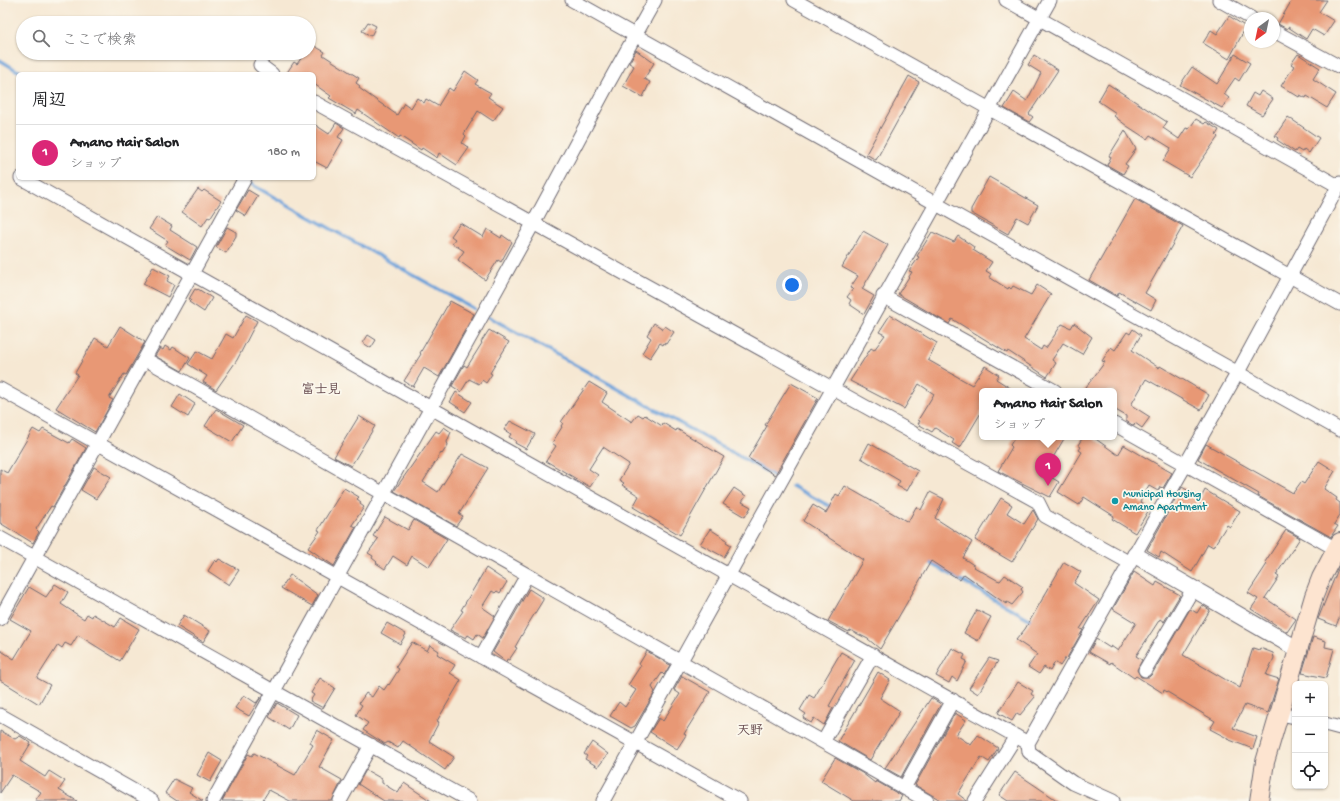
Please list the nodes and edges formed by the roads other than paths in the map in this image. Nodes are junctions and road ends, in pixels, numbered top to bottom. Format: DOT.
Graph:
graph roads {
  1 [pos="572,0"];
  2 [pos="655,0"];
  3 [pos="794,0"];
  4 [pos="1006,0"];
  5 [pos="1050,0"];
  6 [pos="1219,0"];
  7 [pos="1244,14"];
  8 [pos="1040,19"];
  9 [pos="1280,34"];
  10 [pos="635,35"];
  11 [pos="260,65"];
  12 [pos="1340,68"];
  13 [pos="269,72"];
  14 [pos="316,103"];
  15 [pos="989,110"];
  16 [pos="23,180"];
  17 [pos="244,180"];
  18 [pos="1339,185"];
  19 [pos="936,202"];
  20 [pos="534,222"];
  21 [pos="191,274"];
  22 [pos="1290,276"];
  23 [pos="883,296"];
  24 [pos="1340,304"];
  25 [pos="145,359"];
  26 [pos="1238,372"];
  27 [pos="1050,388"];
  28 [pos="0,389"];
  29 [pos="833,390"];
  30 [pos="430,407"];
  31 [pos="1117,426"];
  32 [pos="1340,430"];
  33 [pos="98,444"];
  34 [pos="1185,463"];
  35 [pos="383,494"];
  36 [pos="0,538"];
  37 [pos="1338,545"];
  38 [pos="34,557"];
  39 [pos="1132,559"];
  40 [pos="527,575"];
  41 [pos="730,575"];
  42 [pos="337,576"];
  43 [pos="1193,588"];
  44 [pos="0,619"];
  45 [pos="1299,650"];
  46 [pos="872,655"];
  47 [pos="481,657"];
  48 [pos="682,661"];
  49 [pos="1145,670"];
  50 [pos="274,691"];
  51 [pos="953,700"];
  52 [pos="0,715"];
  53 [pos="1288,716"];
  54 [pos="1328,725"];
  55 [pos="1340,728"];
  56 [pos="1016,736"];
  57 [pos="822,742"];
  58 [pos="1028,743"];
  59 [pos="635,744"];
  60 [pos="371,745"];
  61 [pos="904,788"];
  62 [pos="152,801"];
  63 [pos="213,801"];
  64 [pos="340,801"];
  65 [pos="470,801"];
  66 [pos="603,801"];
  67 [pos="740,801"];
  68 [pos="927,801"];
  69 [pos="975,801"];
  70 [pos="1113,801"];
  71 [pos="1259,801"];
  1 -- 10 [label="street"];
  2 -- 10 [label="street"];
  3 -- 15 [label="street"];
  4 -- 8 [label="street"];
  5 -- 8 [label="street"];
  6 -- 7 [label="street"];
  8 -- 15 [label="street"];
  8 -- 18 [label="street"];
  9 -- 12 [label="street"];
  10 -- 19 [label="street"];
  10 -- 20 [label="street"];
  11 -- 13 [label="street"];
  14 -- 20 [label="street"];
  15 -- 19 [label="street"];
  15 -- 22 [label="street"];
  16 -- 21 [label="street"];
  17 -- 21 [label="street"];
  18 -- 22 [label="street"];
  19 -- 23 [label="street"];
  19 -- 26 [label="street"];
  20 -- 29 [label="street"];
  20 -- 30 [label="street"];
  21 -- 25 [label="street"];
  21 -- 30 [label="street"];
  22 -- 24 [label="street"];
  22 -- 26 [label="street"];
  23 -- 27 [label="street"];
  23 -- 29 [label="street"];
  25 -- 33 [label="street"];
  25 -- 35 [label="street"];
  26 -- 32 [label="street"];
  26 -- 34 [label="street"];
  28 -- 33 [label="street"];
  29 -- 39 [label="street"];
  29 -- 41 [label="street"];
  30 -- 35 [label="street"];
  30 -- 41 [label="street"];
  31 -- 34 [label="street"];
  33 -- 38 [label="street"];
  33 -- 42 [label="street"];
  34 -- 37 [label="street"];
  34 -- 39 [label="street"];
  35 -- 40 [label="street"];
  35 -- 42 [label="street"];
  36 -- 38 [label="street"];
  37 -- 45 [label="main road"];
  38 -- 44 [label="street"];
  38 -- 50 [label="street"];
  39 -- 43 [label="street"];
  39 -- 58 [label="street"];
  40 -- 47 [label="street"];
  40 -- 48 [label="street"];
  41 -- 46 [label="street"];
  41 -- 48 [label="street"];
  42 -- 47 [label="street"];
  42 -- 50 [label="street"];
  43 -- 45 [label="street"];
  43 -- 49 [label="street"];
  45 -- 53 [label="main road"];
  46 -- 51 [label="street"];
  46 -- 57 [label="street"];
  47 -- 59 [label="street"];
  48 -- 57 [label="street"];
  48 -- 59 [label="street"];
  50 -- 60 [label="street"];
  50 -- 63 [label="street"];
  51 -- 56 [label="street"];
  51 -- 61 [label="street"];
  52 -- 62 [label="street"];
  53 -- 71 [label="main road"];
  54 -- 55 [label="street"];
  56 -- 58 [label="street"];
  56 -- 69 [label="street"];
  57 -- 61 [label="street"];
  58 -- 70 [label="street"];
  59 -- 66 [label="street"];
  59 -- 67 [label="street"];
  60 -- 64 [label="street"];
  60 -- 65 [label="street"];
  61 -- 68 [label="street"];
}
